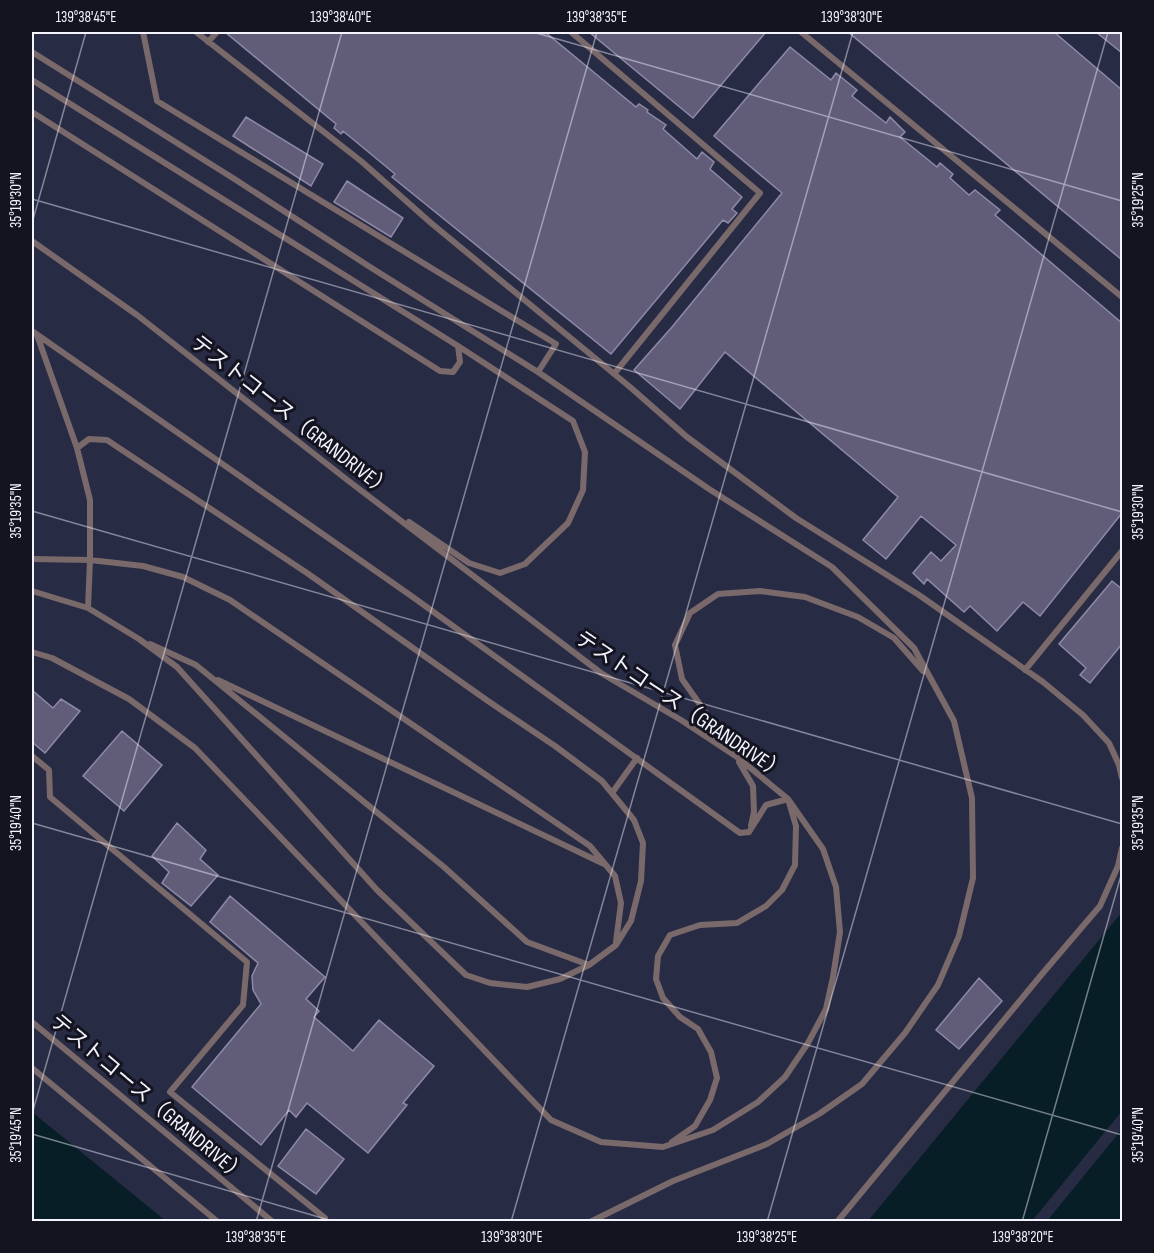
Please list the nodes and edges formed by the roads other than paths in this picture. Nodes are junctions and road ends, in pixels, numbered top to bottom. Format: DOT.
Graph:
graph roads {
  1 [pos="143,32"];
  2 [pos="196,32"];
  3 [pos="217,32"];
  4 [pos="571,32"];
  5 [pos="801,32"];
  6 [pos="208,42"];
  7 [pos="32,52"];
  8 [pos="32,80"];
  9 [pos="32,112"];
  10 [pos="32,241"];
  11 [pos="1122,297"];
  12 [pos="34,332"];
  13 [pos="458,346"];
  14 [pos="538,372"];
  15 [pos="614,374"];
  16 [pos="77,448"];
  17 [pos="346,479"];
  18 [pos="1122,551"];
  19 [pos="32,559"];
  20 [pos="90,560"];
  21 [pos="32,591"];
  22 [pos="88,608"];
  23 [pos="139,639"];
  24 [pos="32,652"];
  25 [pos="1025,670"];
  26 [pos="210,676"];
  27 [pos="933,682"];
  28 [pos="32,756"];
  29 [pos="637,758"];
  30 [pos="737,758"];
  31 [pos="1122,778"];
  32 [pos="612,793"];
  33 [pos="788,799"];
  34 [pos="749,832"];
  35 [pos="1122,848"];
  36 [pos="606,865"];
  37 [pos="616,945"];
  38 [pos="590,965"];
  39 [pos="32,1022"];
  40 [pos="32,1068"];
  41 [pos="663,1147"];
  42 [pos="324,1218"];
  43 [pos="218,1221"];
  44 [pos="273,1221"];
  45 [pos="590,1221"];
  46 [pos="837,1221"];
  1 -- 14 [label="lane"];
  2 -- 6 [label="lane"];
  3 -- 6 [label="lane"];
  4 -- 15 [label="lane"];
  5 -- 11 [label="lane"];
  6 -- 15 [label="lane"];
  7 -- 14 [label="lane"];
  8 -- 13 [label="lane"];
  9 -- 13 [label="lane"];
  10 -- 17 [label="lane, テストコース（GRANDRIVE）"];
  12 -- 16 [label="lane"];
  12 -- 29 [label="lane"];
  13 -- 17 [label="lane"];
  14 -- 27 [label="lane"];
  15 -- 25 [label="lane"];
  16 -- 20 [label="lane"];
  16 -- 32 [label="lane"];
  17 -- 30 [label="lane, テストコース（GRANDRIVE）"];
  18 -- 25 [label="lane"];
  19 -- 20 [label="lane"];
  20 -- 22 [label="lane"];
  20 -- 36 [label="lane"];
  21 -- 22 [label="lane"];
  22 -- 23 [label="lane"];
  23 -- 26 [label="lane"];
  23 -- 38 [label="lane"];
  24 -- 41 [label="lane, テストコース（GRANDRIVE）"];
  25 -- 31 [label="lane"];
  26 -- 36 [label="lane"];
  26 -- 38 [label="lane"];
  27 -- 30 [label="lane"];
  27 -- 45 [label="lane"];
  28 -- 42 [label="lane"];
  29 -- 32 [label="lane"];
  29 -- 34 [label="lane"];
  30 -- 33 [label="lane, テストコース（GRANDRIVE）"];
  30 -- 34 [label="lane"];
  32 -- 37 [label="lane"];
  33 -- 34 [label="lane"];
  33 -- 41 [label="lane, テストコース（GRANDRIVE）"];
  33 -- 41 [label="lane"];
  35 -- 46 [label="lane"];
  36 -- 37 [label="lane"];
  37 -- 38 [label="lane"];
  39 -- 44 [label="lane, テストコース（GRANDRIVE）"];
  40 -- 43 [label="lane"];
}
